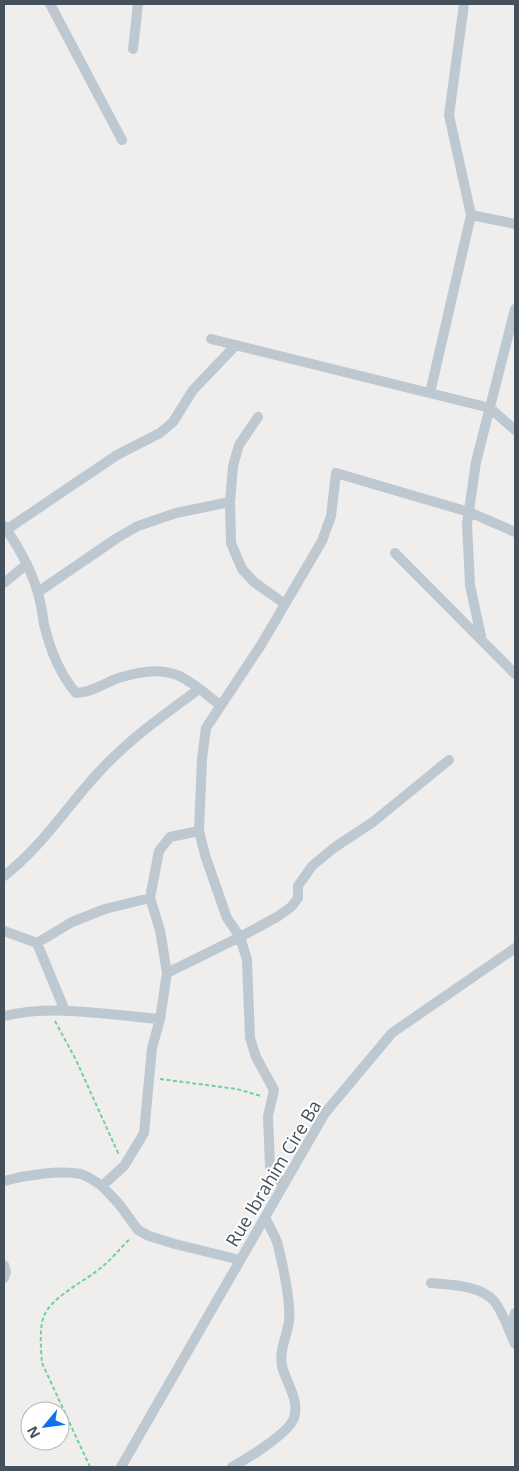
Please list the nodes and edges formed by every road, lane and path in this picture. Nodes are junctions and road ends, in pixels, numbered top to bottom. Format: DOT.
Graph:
graph roads {
  1 [pos="50,4"];
  2 [pos="138,4"];
  3 [pos="464,4"];
  4 [pos="133,49"];
  5 [pos="122,140"];
  6 [pos="471,215"];
  7 [pos="515,224"];
  8 [pos="515,309"];
  9 [pos="211,339"];
  10 [pos="236,345"];
  11 [pos="430,393"];
  12 [pos="490,408"];
  13 [pos="258,417"];
  14 [pos="515,430"];
  15 [pos="230,502"];
  16 [pos="469,512"];
  17 [pos="5,528"];
  18 [pos="515,532"];
  19 [pos="395,553"];
  20 [pos="27,564"];
  21 [pos="4,583"];
  22 [pos="38,592"];
  23 [pos="285,604"];
  24 [pos="482,641"];
  25 [pos="515,674"];
  26 [pos="199,689"];
  27 [pos="220,705"];
  28 [pos="449,760"];
  29 [pos="199,831"];
  30 [pos="4,876"];
  31 [pos="150,898"];
  32 [pos="4,931"];
  33 [pos="240,937"];
  34 [pos="37,943"];
  35 [pos="515,948"];
  36 [pos="167,973"];
  37 [pos="50,1011"];
  38 [pos="66,1011"];
  39 [pos="4,1016"];
  40 [pos="160,1019"];
  41 [pos="150,1078"];
  42 [pos="273,1099"];
  43 [pos="124,1166"];
  44 [pos="4,1181"];
  45 [pos="283,1185"];
  46 [pos="102,1186"];
  47 [pos="265,1217"];
  48 [pos="138,1230"];
  49 [pos="240,1260"];
  50 [pos="4,1265"];
  51 [pos="4,1278"];
  52 [pos="431,1283"];
  53 [pos="515,1313"];
  54 [pos="510,1332"];
  55 [pos="515,1344"];
  56 [pos="90,1467"];
  57 [pos="121,1467"];
  58 [pos="232,1467"];
  1 -- 5 [label="street"];
  2 -- 4 [label="street"];
  3 -- 6 [label="street"];
  6 -- 7 [label="street"];
  6 -- 11 [label="street"];
  8 -- 12 [label="street"];
  9 -- 10 [label="street"];
  10 -- 11 [label="street"];
  10 -- 17 [label="street"];
  11 -- 12 [label="street"];
  12 -- 14 [label="street"];
  12 -- 16 [label="street"];
  13 -- 15 [label="street"];
  15 -- 22 [label="street"];
  15 -- 23 [label="street"];
  16 -- 18 [label="street"];
  16 -- 23 [label="street"];
  16 -- 24 [label="street"];
  17 -- 20 [label="street"];
  19 -- 24 [label="street"];
  20 -- 21 [label="street"];
  20 -- 22 [label="street"];
  22 -- 26 [label="street"];
  23 -- 27 [label="street"];
  24 -- 25 [label="street"];
  26 -- 27 [label="street"];
  26 -- 30 [label="street"];
  27 -- 29 [label="street"];
  28 -- 33 [label="street"];
  29 -- 31 [label="street"];
  29 -- 33 [label="street"];
  31 -- 34 [label="street"];
  31 -- 36 [label="street"];
  32 -- 34 [label="street"];
  33 -- 36 [label="street"];
  33 -- 42 [label="street"];
  34 -- 38 [label="street"];
  35 -- 45 [label="street, Rue Ibrahim Cire Ba"];
  36 -- 40 [label="street"];
  37 -- 38 [label="street"];
  37 -- 39 [label="street"];
  37 -- 43 [label="path"];
  38 -- 40 [label="street"];
  40 -- 41 [label="street"];
  41 -- 42 [label="path"];
  41 -- 43 [label="street"];
  42 -- 45 [label="street"];
  43 -- 46 [label="street"];
  44 -- 46 [label="street"];
  45 -- 47 [label="street, Rue Ibrahim Cire Ba"];
  46 -- 48 [label="street"];
  47 -- 49 [label="street, Rue Ibrahim Cire Ba"];
  47 -- 58 [label="street"];
  48 -- 49 [label="street"];
  48 -- 56 [label="path"];
  49 -- 57 [label="street, Rue Ibrahim Cire Ba"];
  50 -- 51 [label="street"];
  52 -- 54 [label="street"];
  53 -- 54 [label="street"];
  54 -- 55 [label="street"];
}
